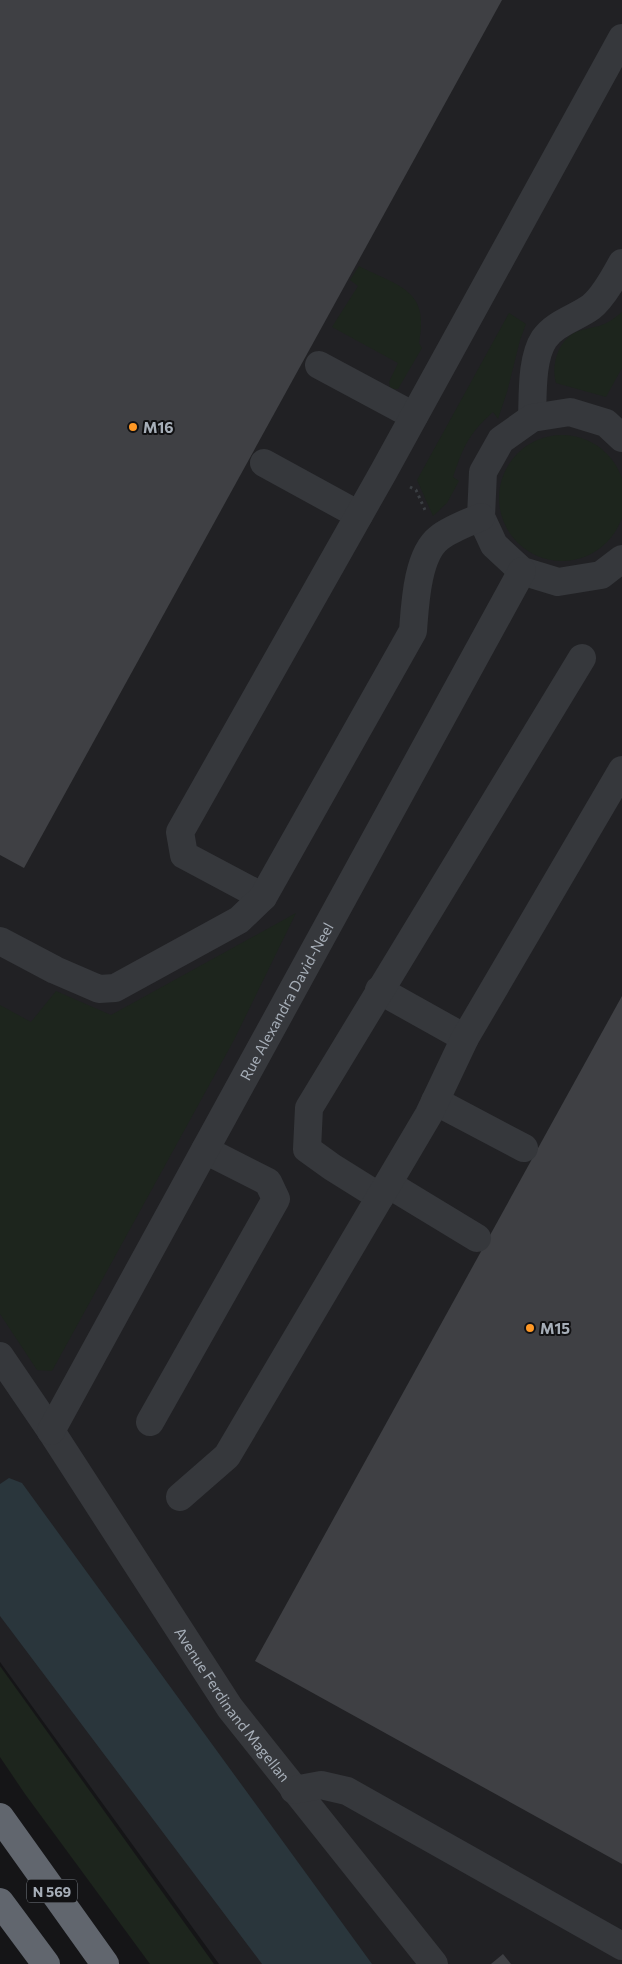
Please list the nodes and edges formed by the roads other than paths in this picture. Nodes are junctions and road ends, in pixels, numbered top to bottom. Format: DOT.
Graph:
graph roads {
  1 [pos="622,38"];
  2 [pos="622,263"];
  3 [pos="319,365"];
  4 [pos="414,416"];
  5 [pos="532,418"];
  6 [pos="622,438"];
  7 [pos="264,462"];
  8 [pos="359,515"];
  9 [pos="481,517"];
  10 [pos="622,559"];
  11 [pos="522,572"];
  12 [pos="582,658"];
  13 [pos="622,770"];
  14 [pos="263,897"];
  15 [pos="0,941"];
  16 [pos="379,990"];
  17 [pos="465,1038"];
  18 [pos="435,1100"];
  19 [pos="524,1148"];
  20 [pos="205,1150"];
  21 [pos="384,1190"];
  22 [pos="477,1238"];
  23 [pos="0,1356"];
  24 [pos="150,1422"];
  25 [pos="51,1431"];
  26 [pos="180,1497"];
  27 [pos="294,1790"];
  28 [pos="0,1817"];
  29 [pos="0,1902"];
  30 [pos="622,1946"];
  31 [pos="46,1964"];
  32 [pos="105,1964"];
  33 [pos="434,1964"];
  1 -- 4 [label="street"];
  2 -- 5 [label="street"];
  3 -- 4 [label="street"];
  4 -- 8 [label="street"];
  5 -- 6 [label="street"];
  5 -- 9 [label="street"];
  7 -- 8 [label="street"];
  8 -- 14 [label="street"];
  9 -- 11 [label="street"];
  9 -- 14 [label="street"];
  10 -- 11 [label="street"];
  11 -- 20 [label="street, Rue Alexandra David-Neel"];
  12 -- 16 [label="street"];
  13 -- 17 [label="street"];
  14 -- 15 [label="street"];
  16 -- 17 [label="street"];
  16 -- 21 [label="street"];
  17 -- 18 [label="street"];
  18 -- 19 [label="street"];
  18 -- 21 [label="street"];
  20 -- 24 [label="street"];
  20 -- 25 [label="street, Rue Alexandra David-Neel"];
  21 -- 22 [label="street"];
  21 -- 26 [label="street"];
  23 -- 25 [label="street, Avenue Ferdinand Magellan"];
  25 -- 27 [label="street, Avenue Ferdinand Magellan"];
  27 -- 30 [label="street"];
  27 -- 33 [label="street, Avenue Ferdinand Magellan"];
  28 -- 32 [label="highway, N 569"];
  29 -- 31 [label="highway, N 569"];
}
